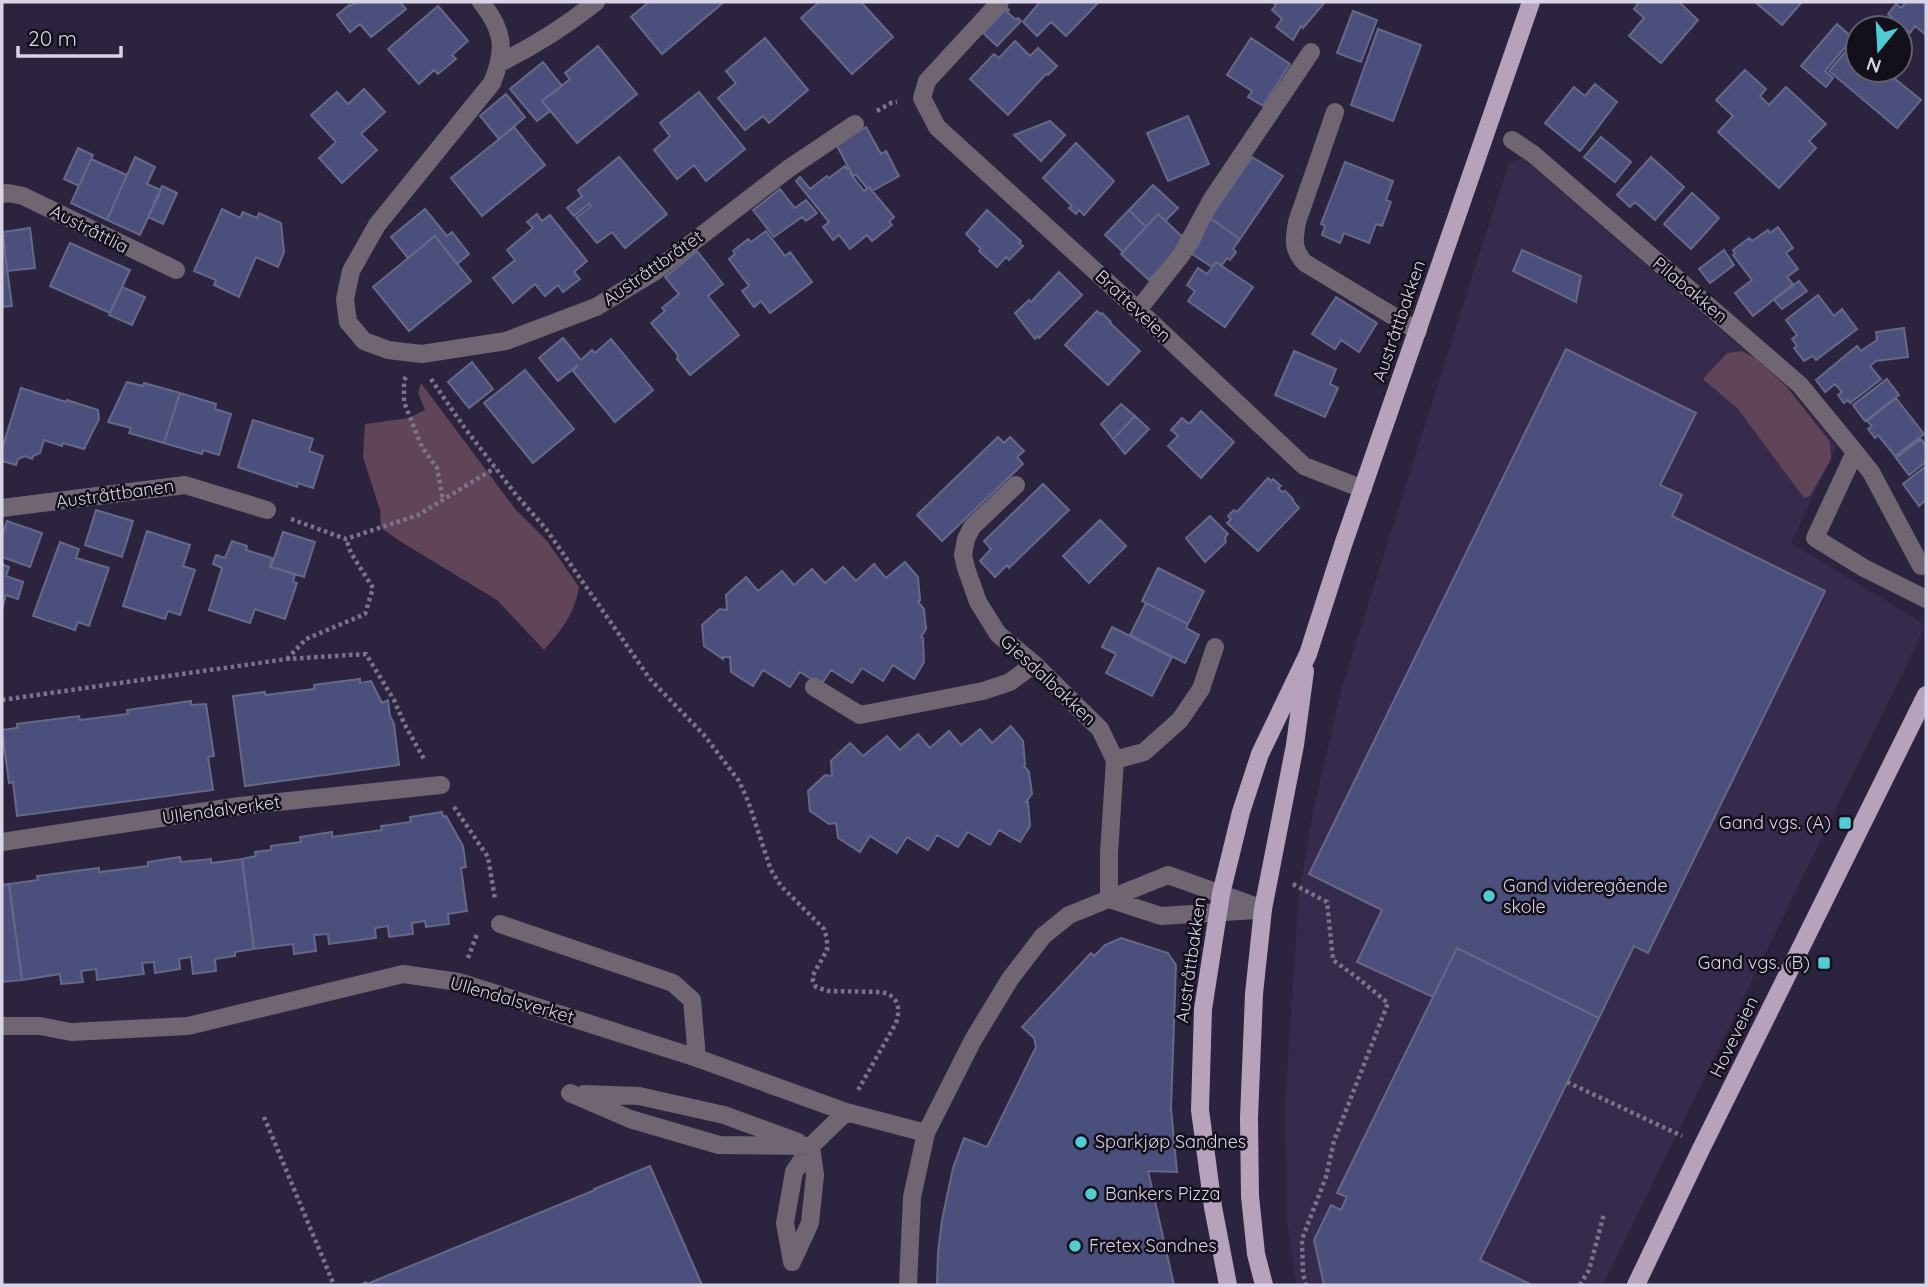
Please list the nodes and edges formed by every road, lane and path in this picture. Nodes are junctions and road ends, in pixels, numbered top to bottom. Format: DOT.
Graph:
graph roads {
  1 [pos="481,2"];
  2 [pos="596,2"];
  3 [pos="1000,2"];
  4 [pos="1531,2"];
  5 [pos="1311,52"];
  6 [pos="500,63"];
  7 [pos="922,98"];
  8 [pos="1335,112"];
  9 [pos="855,124"];
  10 [pos="1511,140"];
  11 [pos="2,194"];
  12 [pos="176,270"];
  13 [pos="1138,310"];
  14 [pos="1418,331"];
  15 [pos="421,354"];
  16 [pos="1855,452"];
  17 [pos="495,468"];
  18 [pos="1016,485"];
  19 [pos="1363,489"];
  20 [pos="443,499"];
  21 [pos="2,508"];
  22 [pos="267,510"];
  23 [pos="346,540"];
  24 [pos="1921,566"];
  25 [pos="1926,600"];
  26 [pos="1215,647"];
  27 [pos="1308,654"];
  28 [pos="287,659"];
  29 [pos="1034,664"];
  30 [pos="814,687"];
  31 [pos="1926,695"];
  32 [pos="2,700"];
  33 [pos="418,750"];
  34 [pos="1115,760"];
  35 [pos="441,785"];
  36 [pos="460,816"];
  37 [pos="2,842"];
  38 [pos="1290,882"];
  39 [pos="492,890"];
  40 [pos="1221,894"];
  41 [pos="1109,899"];
  42 [pos="1263,909"];
  43 [pos="1217,913"];
  44 [pos="500,924"];
  45 [pos="2,1026"];
  46 [pos="697,1058"];
  47 [pos="1567,1082"];
  48 [pos="846,1112"];
  49 [pos="264,1117"];
  50 [pos="926,1133"];
  51 [pos="1682,1136"];
  52 [pos="811,1146"];
  53 [pos="1604,1214"];
  54 [pos="334,1285"];
  55 [pos="908,1285"];
  56 [pos="1228,1285"];
  57 [pos="1264,1285"];
  58 [pos="1306,1285"];
  59 [pos="1580,1285"];
  60 [pos="1636,1285"];
  1 -- 6 [label="street"];
  2 -- 6 [label="street"];
  3 -- 7 [label="street"];
  4 -- 14 [label="main road, Austråttbakken"];
  5 -- 13 [label="street"];
  6 -- 15 [label="street, Austråttbråtet"];
  7 -- 9 [label="path"];
  7 -- 13 [label="street, Bratteveien"];
  8 -- 14 [label="street"];
  9 -- 15 [label="street, Austråttbråtet"];
  10 -- 16 [label="street, Pilabakken"];
  11 -- 12 [label="street, Austråttlia"];
  13 -- 19 [label="street, Bratteveien"];
  14 -- 19 [label="main road, Austråttbakken"];
  15 -- 17 [label="path"];
  15 -- 20 [label="path"];
  16 -- 24 [label="street, Pilabakken"];
  16 -- 25 [label="street"];
  17 -- 20 [label="path"];
  17 -- 48 [label="path"];
  18 -- 29 [label="street, Gjesdalbakken"];
  19 -- 27 [label="main road, Austråttbakken"];
  20 -- 23 [label="path"];
  21 -- 22 [label="street, Austråttbanen"];
  22 -- 23 [label="path"];
  23 -- 28 [label="path"];
  26 -- 34 [label="street"];
  27 -- 40 [label="main road, Austråttbakken"];
  27 -- 42 [label="main road, Austråttbakken"];
  28 -- 32 [label="path"];
  28 -- 33 [label="path"];
  29 -- 30 [label="street"];
  29 -- 34 [label="street, Gjesdalbakken"];
  31 -- 60 [label="main road, Hoveveien"];
  34 -- 41 [label="street, Gjesdalbakken"];
  35 -- 37 [label="street, Ullendalverket"];
  36 -- 39 [label="path"];
  38 -- 58 [label="path"];
  40 -- 41 [label="street"];
  40 -- 42 [label="street"];
  40 -- 43 [label="main road, Austråttbakken"];
  41 -- 43 [label="street"];
  41 -- 50 [label="street"];
  42 -- 43 [label="street"];
  42 -- 57 [label="main road, Austråttbakken"];
  43 -- 56 [label="main road, Austråttbakken"];
  44 -- 46 [label="street"];
  45 -- 46 [label="street, Ullendalsverket"];
  46 -- 48 [label="street, Ullendalsverket"];
  47 -- 51 [label="path"];
  48 -- 50 [label="street, Ullendalsverket"];
  48 -- 52 [label="street"];
  49 -- 54 [label="path"];
  50 -- 55 [label="street"];
  52 -- 52 [label="street"];
  52 -- 52 [label="street"];
  53 -- 59 [label="path"];
}
